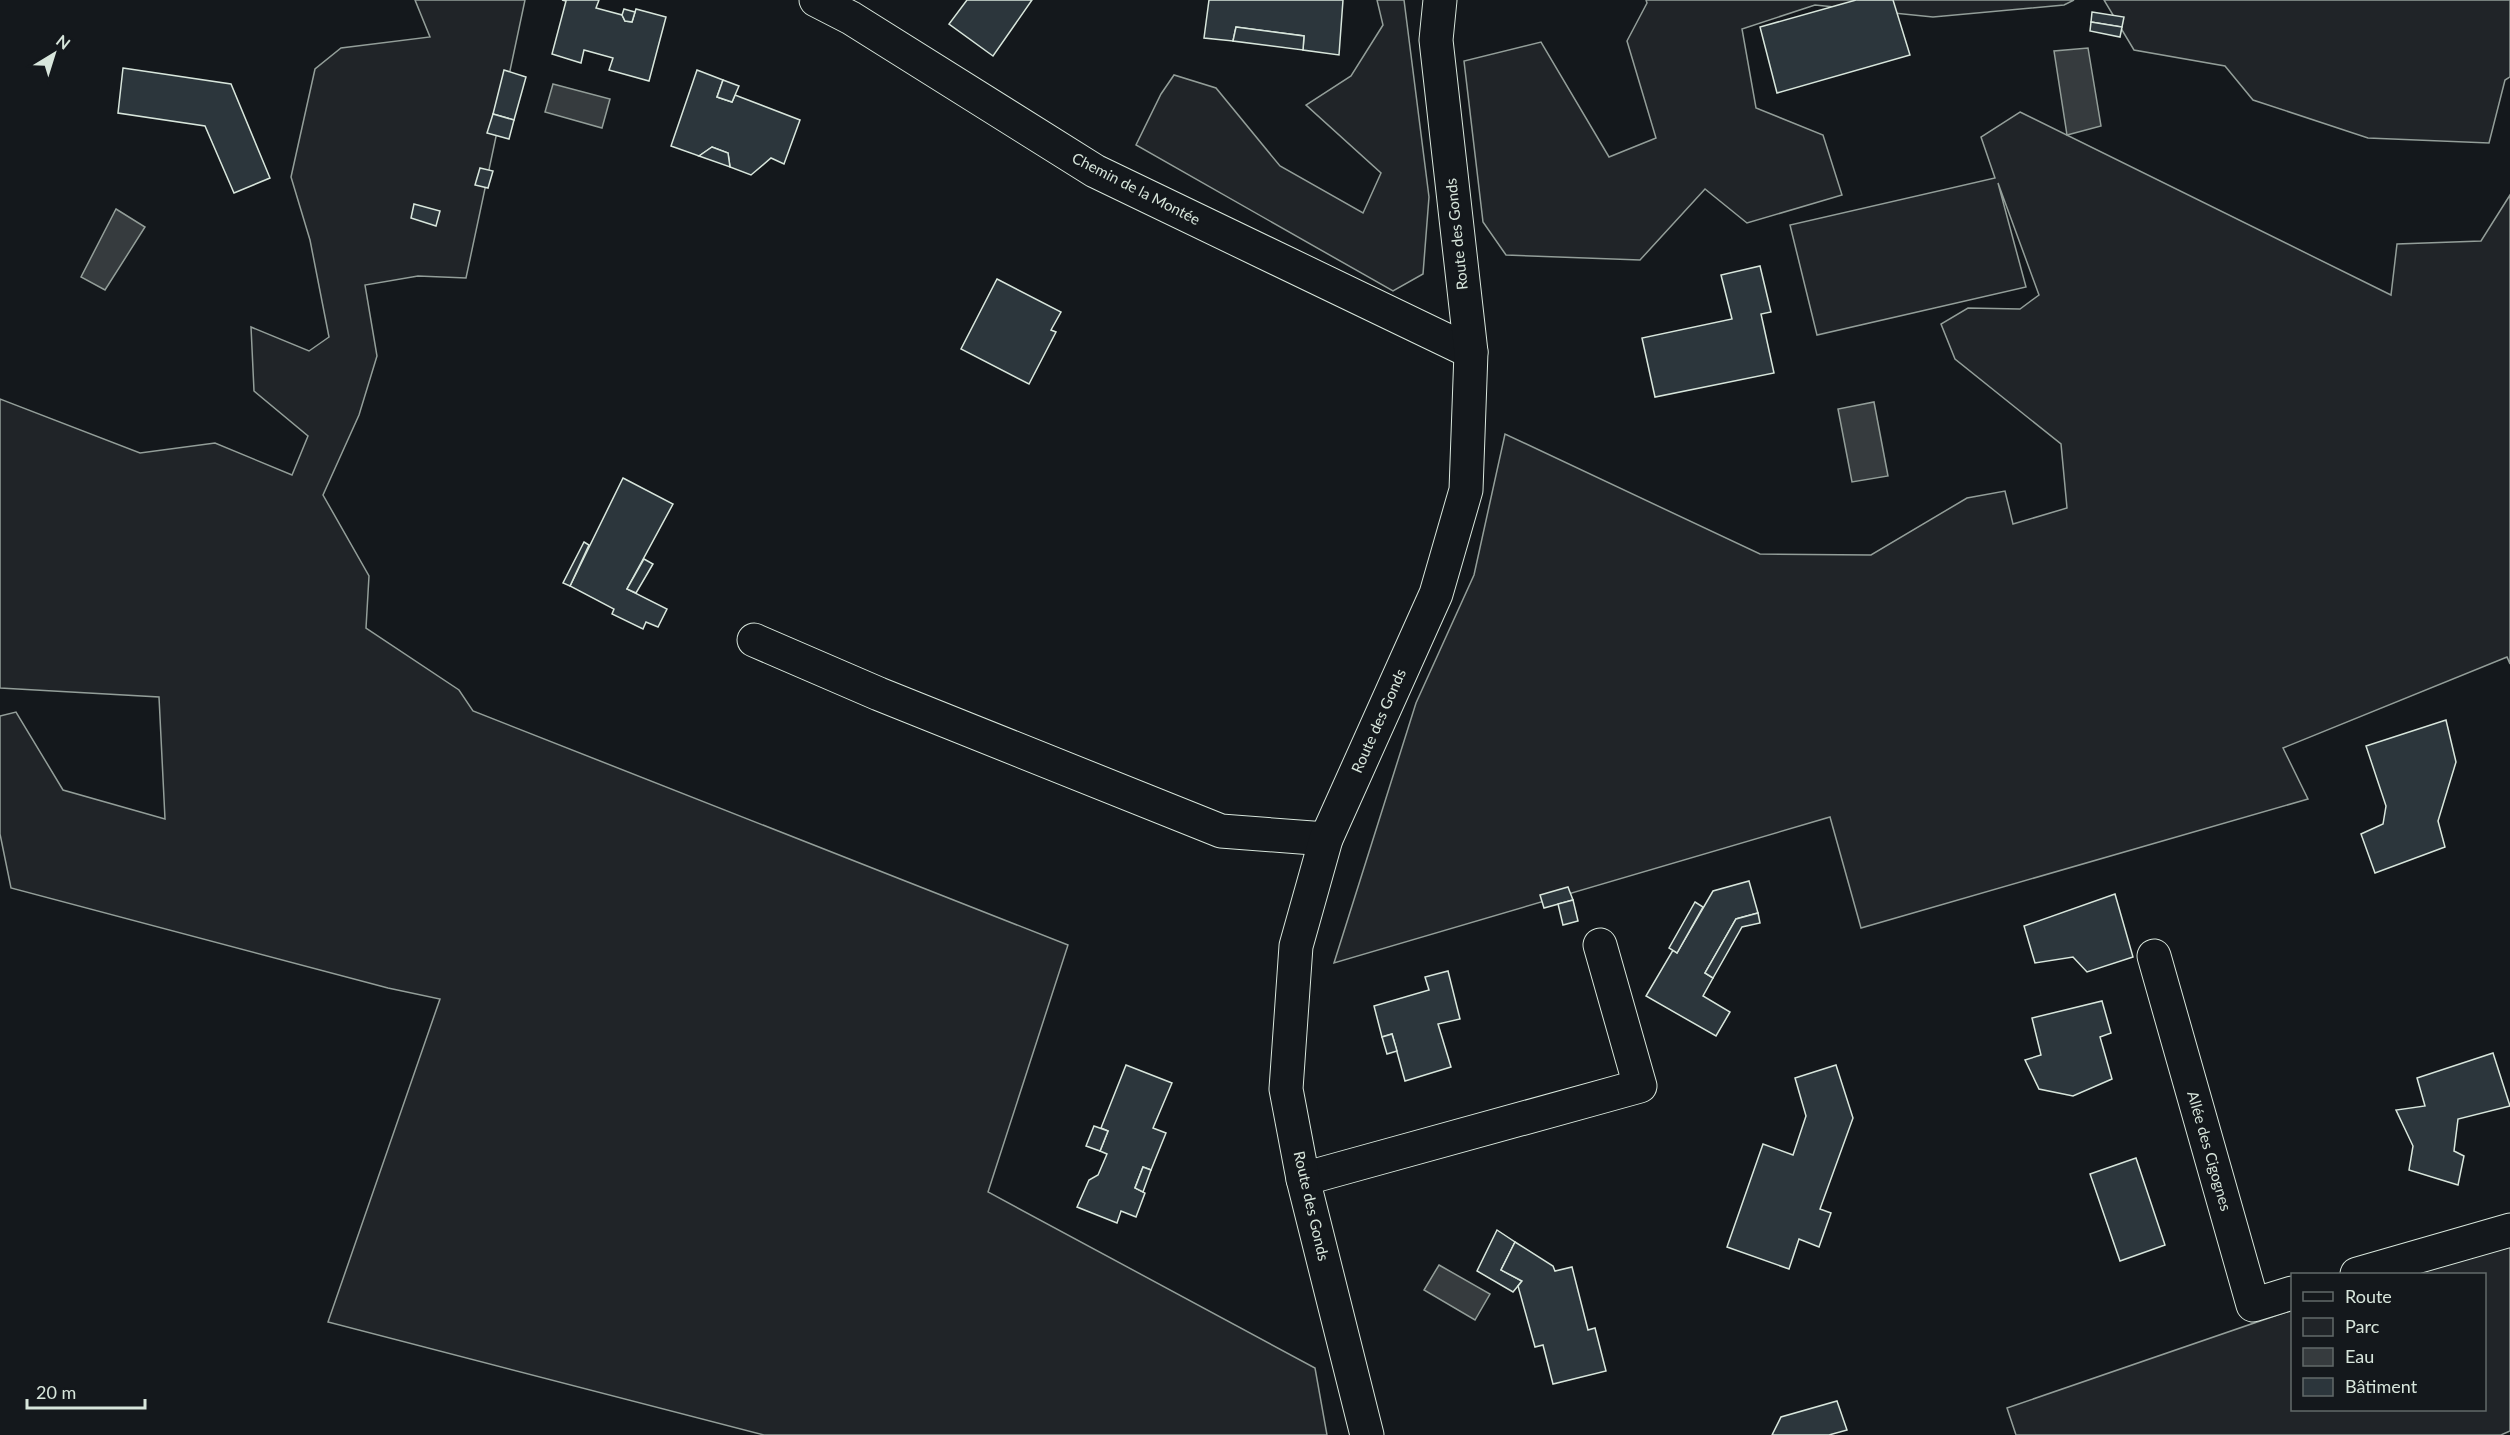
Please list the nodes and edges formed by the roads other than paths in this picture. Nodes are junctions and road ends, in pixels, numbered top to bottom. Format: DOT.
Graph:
graph roads {
  1 [pos="816,0"];
  2 [pos="1440,0"];
  3 [pos="857,9"];
  4 [pos="1471,352"];
  5 [pos="754,640"];
  6 [pos="1326,838"];
  7 [pos="1600,945"];
  8 [pos="2154,956"];
  9 [pos="1303,1179"];
  10 [pos="2510,1230"];
  11 [pos="2364,1273"];
  12 [pos="2291,1293"];
  13 [pos="1367,1435"];
  1 -- 3 [label="street, Chemin de la Montée"];
  2 -- 4 [label="street, Route des Gonds"];
  3 -- 4 [label="street, Chemin de la Montée"];
  4 -- 6 [label="street, Route des Gonds"];
  5 -- 6 [label="street"];
  6 -- 9 [label="street, Route des Gonds"];
  7 -- 9 [label="street"];
  8 -- 12 [label="street, Allée des Cigognes"];
  9 -- 13 [label="street, Route des Gonds"];
  10 -- 11 [label="street"];
}
